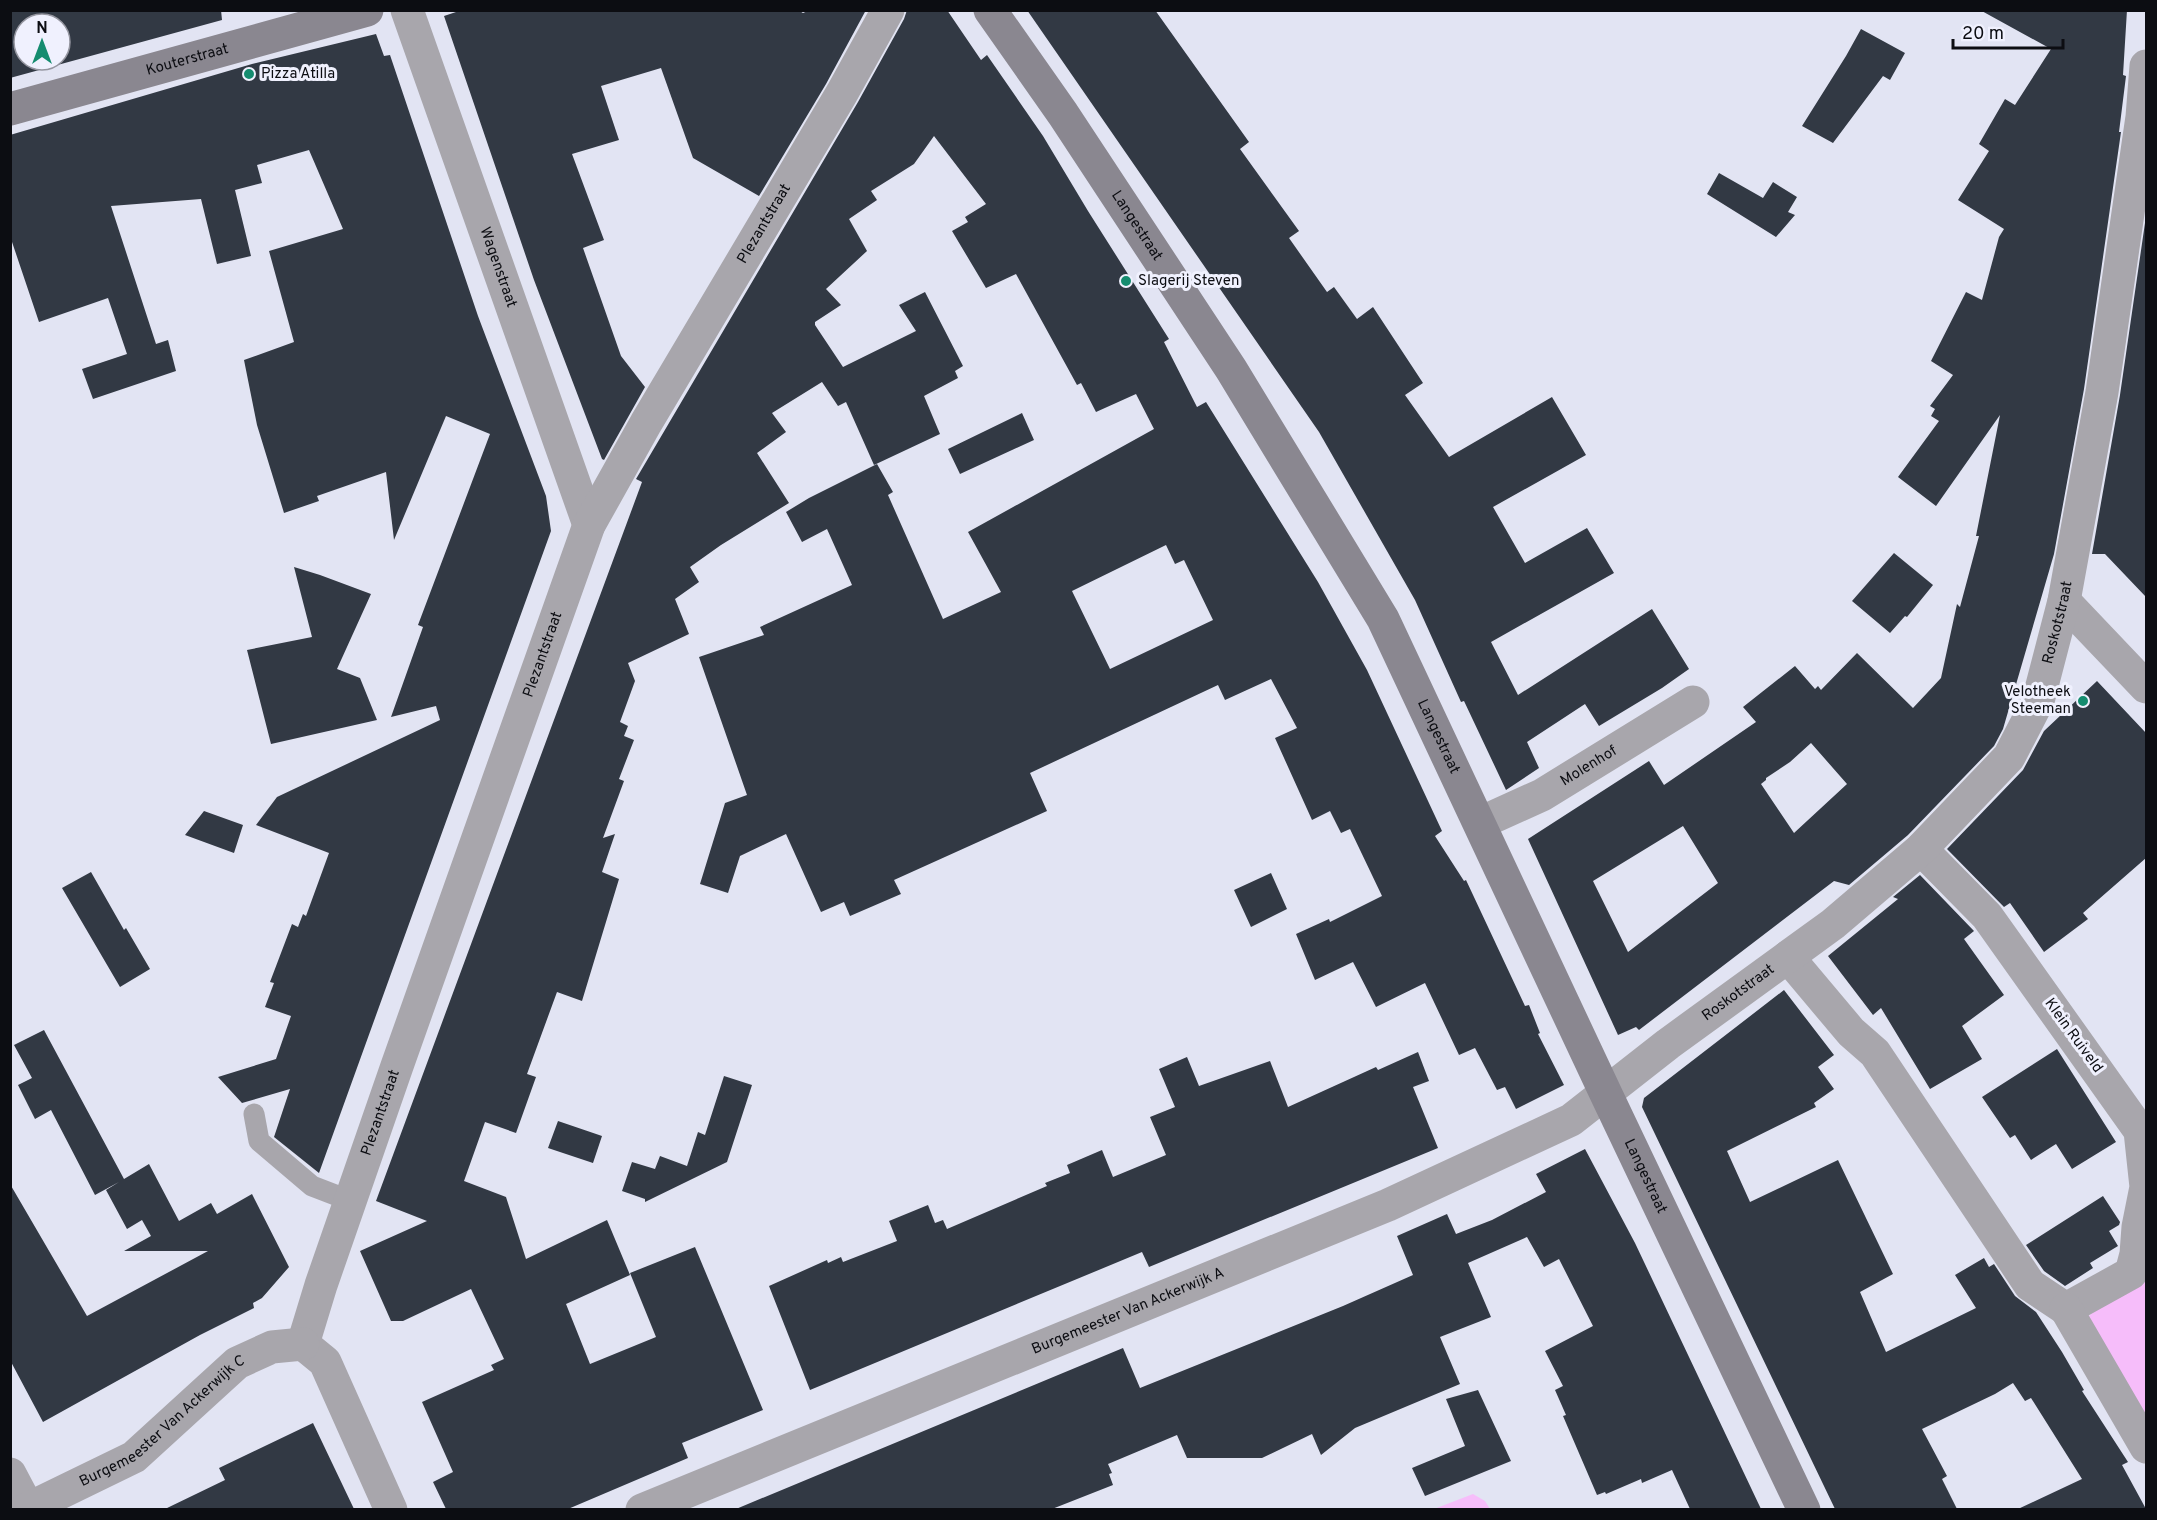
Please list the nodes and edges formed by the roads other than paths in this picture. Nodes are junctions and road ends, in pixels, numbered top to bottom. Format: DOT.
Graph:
graph roads {
  1 [pos="367,10"];
  2 [pos="407,10"];
  3 [pos="888,10"];
  4 [pos="990,10"];
  5 [pos="2146,66"];
  6 [pos="10,109"];
  7 [pos="589,525"];
  8 [pos="2064,601"];
  9 [pos="2146,687"];
  10 [pos="1693,702"];
  11 [pos="1480,823"];
  12 [pos="1921,849"];
  13 [pos="1788,957"];
  14 [pos="1606,1094"];
  15 [pos="254,1114"];
  16 [pos="351,1201"];
  17 [pos="2141,1260"];
  18 [pos="2066,1309"];
  19 [pos="303,1344"];
  20 [pos="2146,1447"];
  21 [pos="10,1474"];
  22 [pos="26,1509"];
  23 [pos="391,1509"];
  24 [pos="642,1509"];
  25 [pos="1804,1509"];
  1 -- 6 [label="street, Kouterstraat"];
  2 -- 7 [label="street, Wagenstraat"];
  3 -- 7 [label="street, Plezantstraat"];
  4 -- 11 [label="street, Langestraat"];
  5 -- 8 [label="street, Roskotstraat"];
  7 -- 16 [label="street, Plezantstraat"];
  8 -- 9 [label="street"];
  8 -- 12 [label="street, Roskotstraat"];
  10 -- 11 [label="street, Molenhof"];
  11 -- 14 [label="street, Langestraat"];
  12 -- 13 [label="street, Roskotstraat"];
  12 -- 17 [label="street, Klein Ruiveld"];
  13 -- 14 [label="street, Roskotstraat"];
  13 -- 18 [label="street"];
  14 -- 24 [label="street, Burgemeester Van Ackerwijk A"];
  14 -- 25 [label="street, Langestraat"];
  15 -- 16 [label="lane"];
  16 -- 19 [label="street, Plezantstraat"];
  17 -- 18 [label="street, Klein Ruiveld"];
  18 -- 20 [label="street"];
  19 -- 22 [label="street, Burgemeester Van Ackerwijk C"];
  19 -- 23 [label="street"];
  21 -- 22 [label="street"];
}
